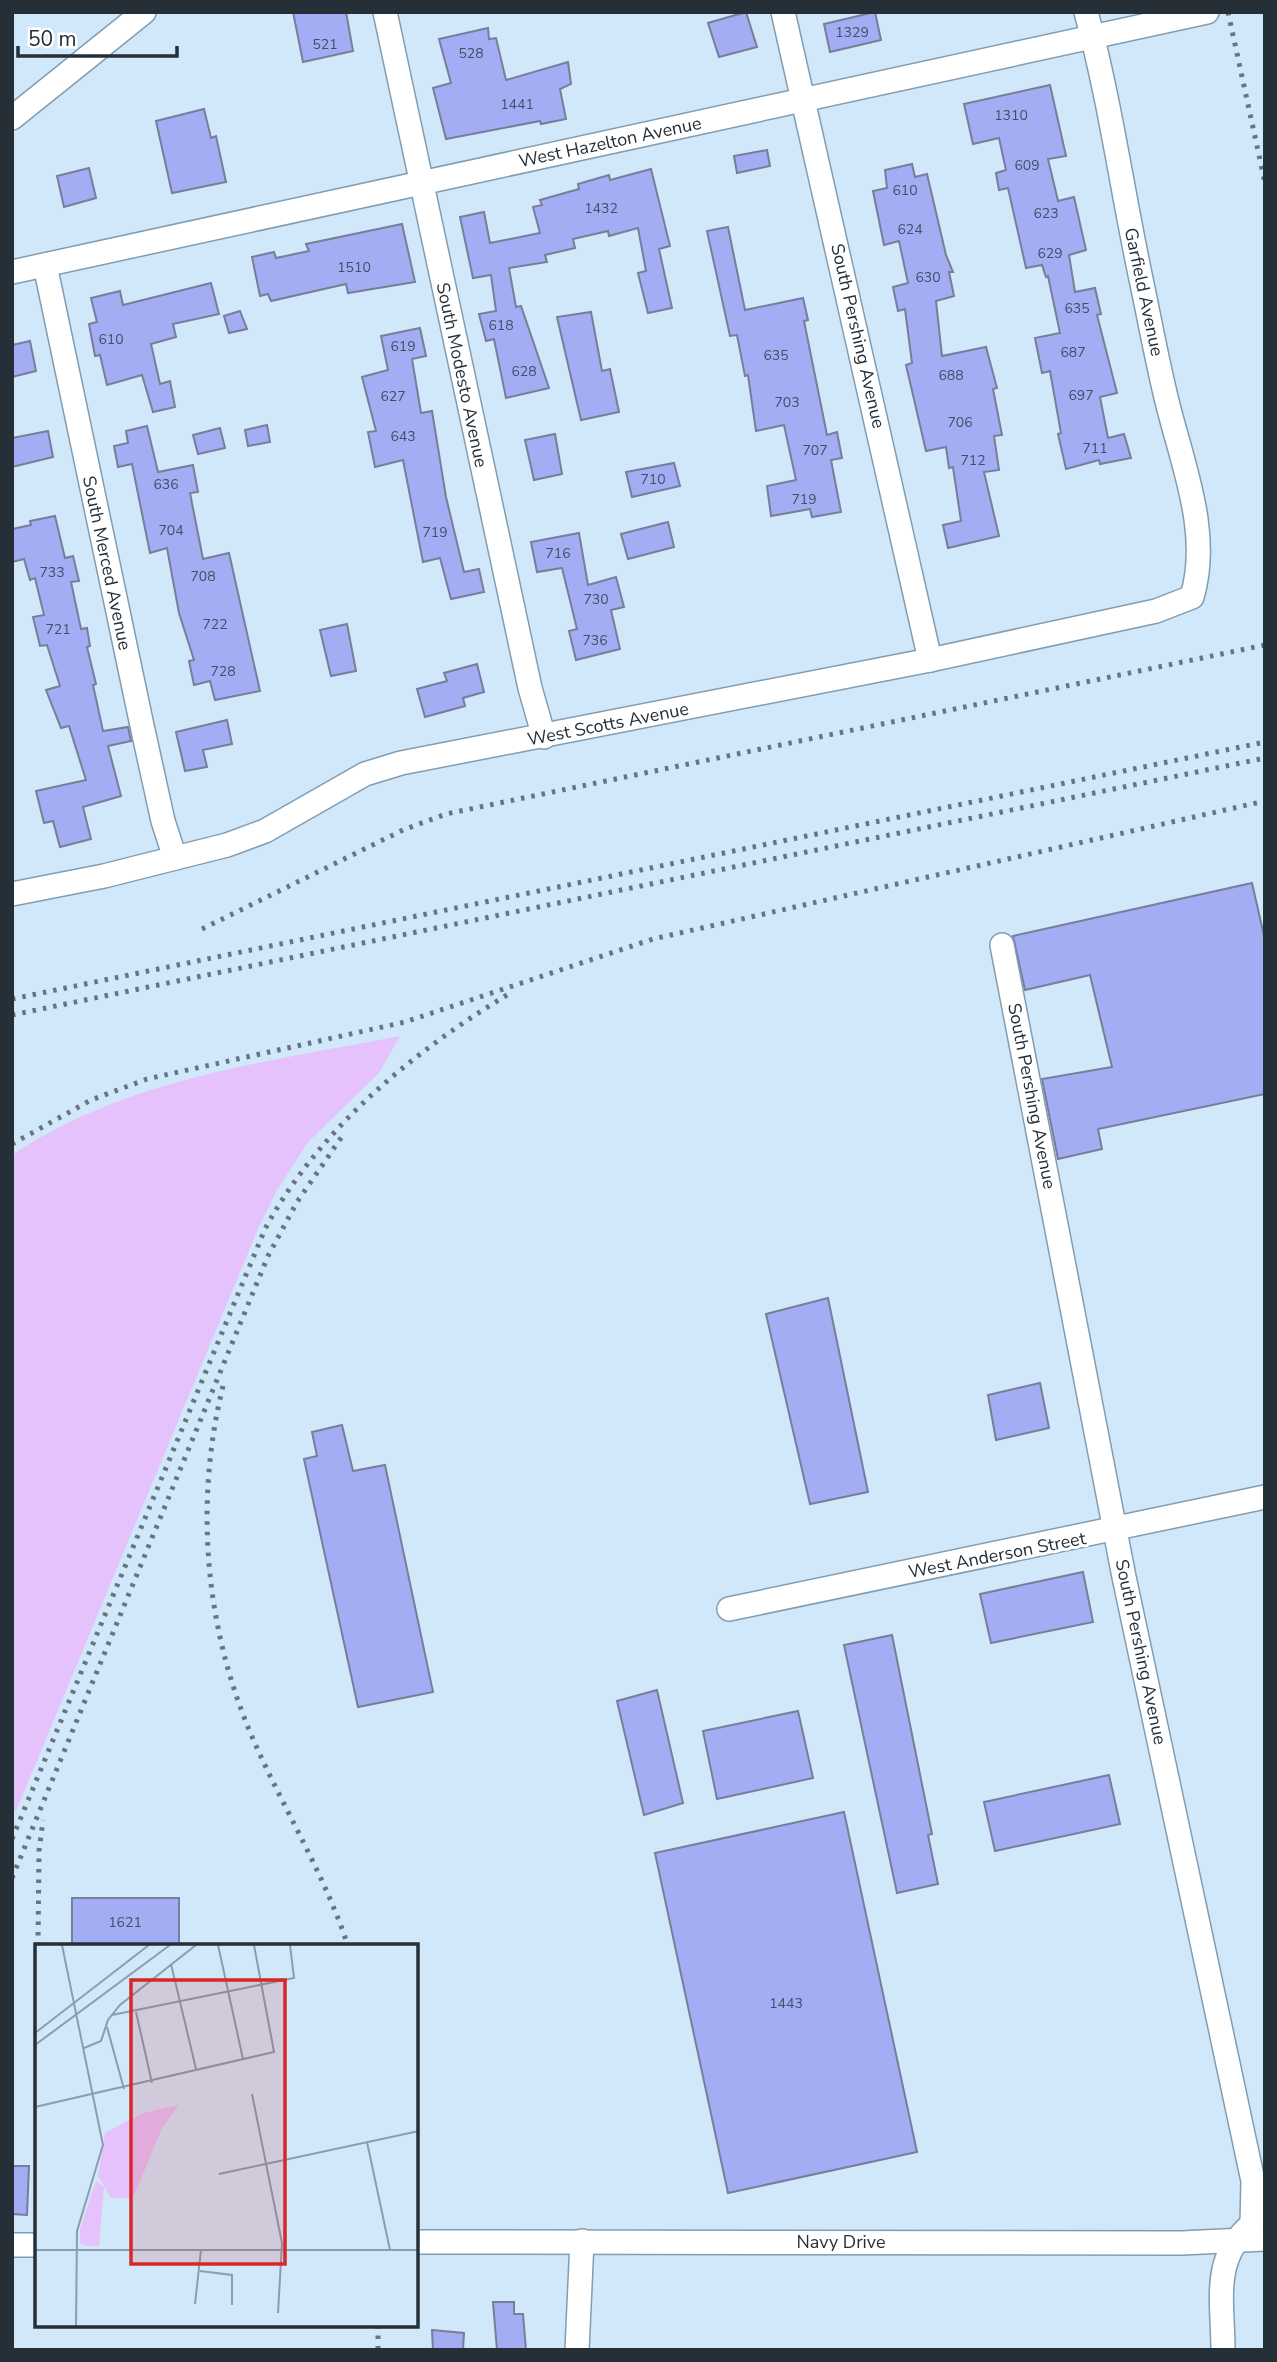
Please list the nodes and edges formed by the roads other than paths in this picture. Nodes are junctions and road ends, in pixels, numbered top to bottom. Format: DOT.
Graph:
graph roads {
  1 [pos="145,12"];
  2 [pos="385,12"];
  3 [pos="783,12"];
  4 [pos="1086,12"];
  5 [pos="1207,12"];
  6 [pos="1093,38"];
  7 [pos="802,101"];
  8 [pos="12,118"];
  9 [pos="423,181"];
  10 [pos="45,265"];
  11 [pos="12,272"];
  12 [pos="1199,572"];
  13 [pos="930,660"];
  14 [pos="544,737"];
  15 [pos="176,858"];
  16 [pos="12,894"];
  17 [pos="1002,945"];
  18 [pos="1265,1497"];
  19 [pos="1117,1530"];
  20 [pos="729,1609"];
  21 [pos="1233,2239"];
  22 [pos="1265,2239"];
  23 [pos="582,2241"];
  24 [pos="418,2242"];
  25 [pos="12,2245"];
  26 [pos="35,2245"];
  27 [pos="577,2350"];
  28 [pos="1223,2350"];
  1 -- 8 [label="street"];
  2 -- 9 [label="street, South Modesto Avenue"];
  3 -- 7 [label="street, South Pershing Avenue"];
  4 -- 6 [label="street, Garfield Avenue"];
  5 -- 6 [label="street, West Hazelton Avenue"];
  6 -- 7 [label="street, West Hazelton Avenue"];
  6 -- 12 [label="street, Garfield Avenue"];
  7 -- 9 [label="street, West Hazelton Avenue"];
  7 -- 13 [label="street, South Pershing Avenue"];
  9 -- 10 [label="street, West Hazelton Avenue"];
  9 -- 14 [label="street, South Modesto Avenue"];
  10 -- 11 [label="street, West Hazelton Avenue"];
  10 -- 15 [label="street, South Merced Avenue"];
  12 -- 13 [label="street, West Scotts Avenue"];
  13 -- 14 [label="street, West Scotts Avenue"];
  14 -- 15 [label="street, West Scotts Avenue"];
  15 -- 16 [label="street, West Scotts Avenue"];
  17 -- 19 [label="street, South Pershing Avenue"];
  18 -- 19 [label="street, West Anderson Street"];
  19 -- 20 [label="street, West Anderson Street"];
  19 -- 21 [label="street, South Pershing Avenue"];
  21 -- 22 [label="street, Navy Drive"];
  21 -- 23 [label="street, Navy Drive"];
  21 -- 28 [label="street, South Pershing Avenue"];
  23 -- 24 [label="street, Navy Drive"];
  23 -- 27 [label="street"];
  25 -- 26 [label="street"];
}
